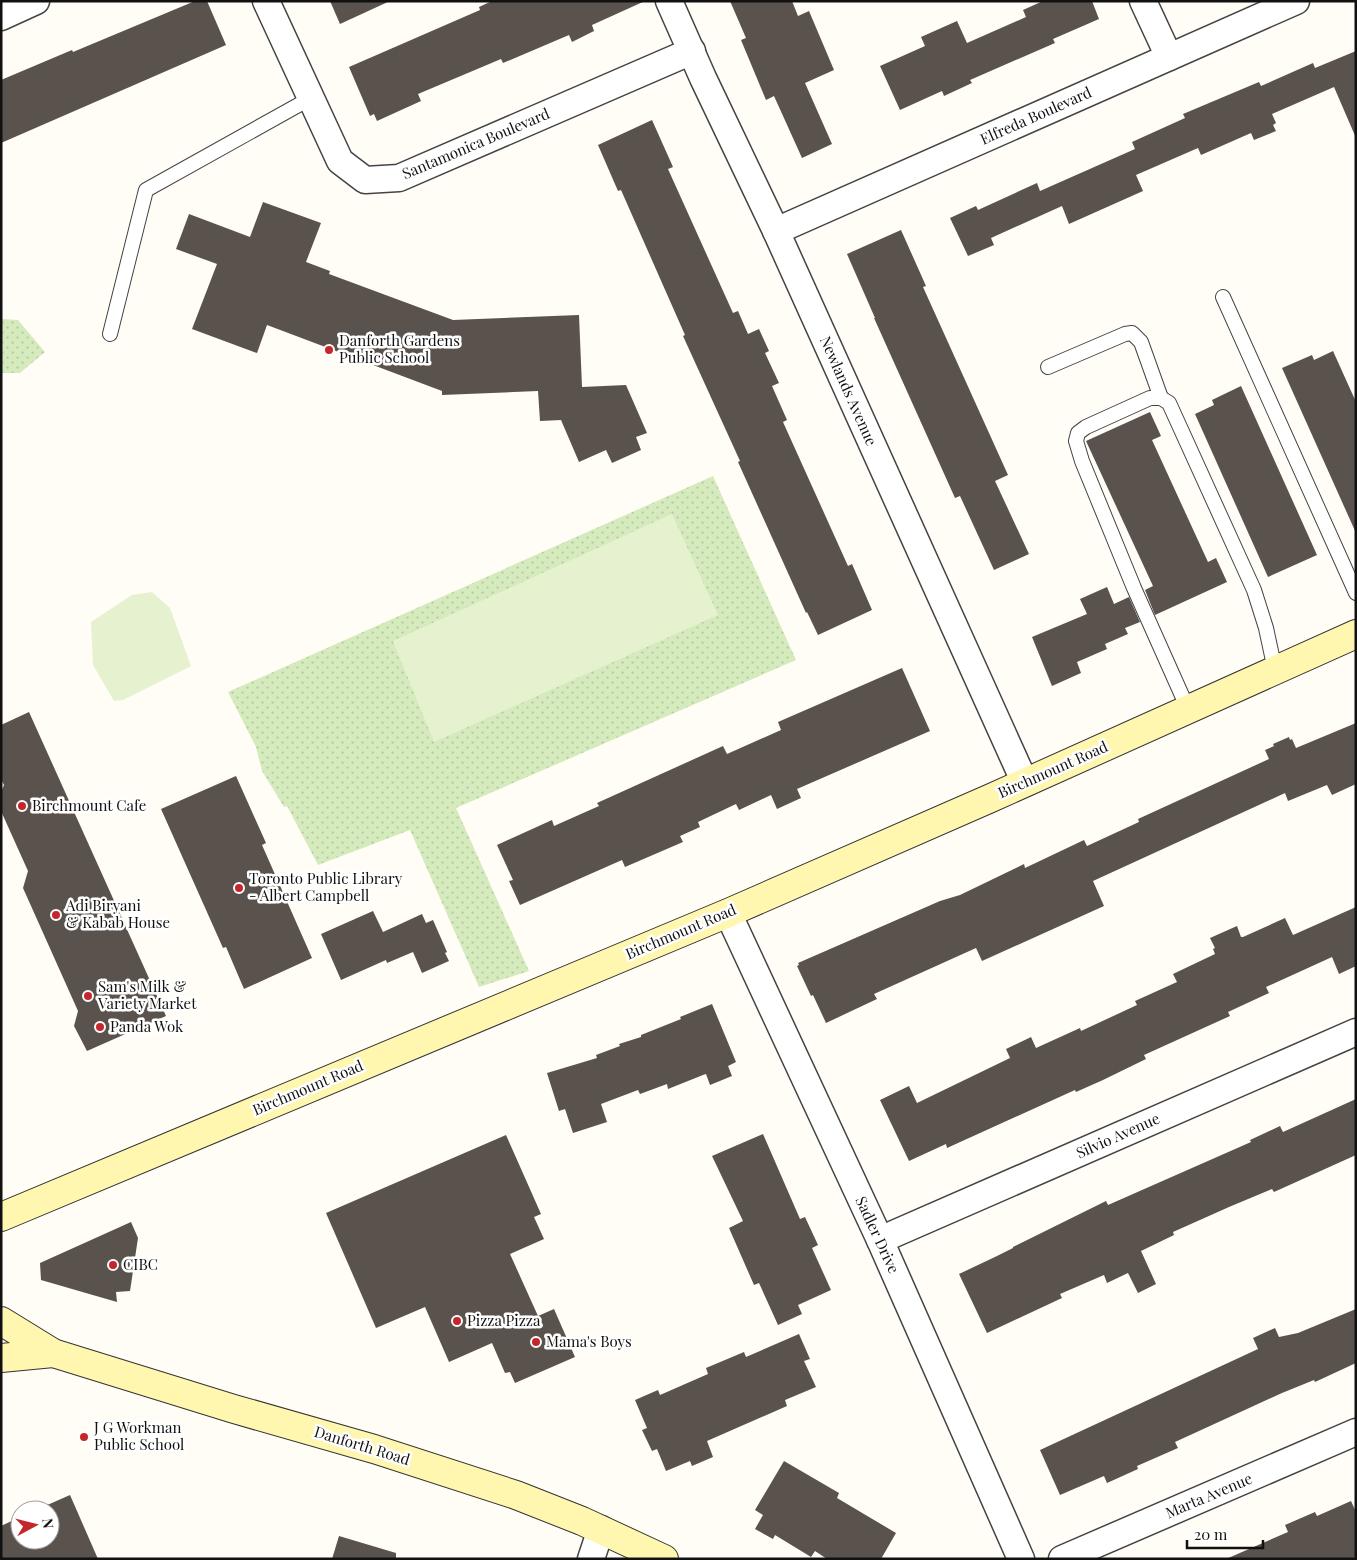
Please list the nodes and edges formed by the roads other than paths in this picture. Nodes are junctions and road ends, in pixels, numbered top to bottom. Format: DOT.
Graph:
graph roads {
  1 [pos="36,1"];
  2 [pos="266,1"];
  3 [pos="669,1"];
  4 [pos="1144,1"];
  5 [pos="1296,1"];
  6 [pos="1,17"];
  7 [pos="692,51"];
  8 [pos="1169,57"];
  9 [pos="311,98"];
  10 [pos="776,231"];
  11 [pos="1223,297"];
  12 [pos="110,334"];
  13 [pos="1048,367"];
  14 [pos="1161,398"];
  15 [pos="1356,593"];
  16 [pos="1356,634"];
  17 [pos="1276,670"];
  18 [pos="1188,709"];
  19 [pos="1025,783"];
  20 [pos="728,913"];
  21 [pos="1356,1032"];
  22 [pos="1,1217"];
  23 [pos="880,1240"];
  24 [pos="1,1321"];
  25 [pos="53,1353"];
  26 [pos="1,1358"];
  27 [pos="1356,1432"];
  28 [pos="601,1530"];
  29 [pos="592,1559"];
  30 [pos="664,1559"];
  31 [pos="1021,1559"];
  32 [pos="1062,1559"];
  1 -- 6 [label="street"];
  2 -- 9 [label="street, Santamonica Boulevard"];
  3 -- 7 [label="street, Newlands Avenue"];
  4 -- 8 [label="street"];
  5 -- 8 [label="street, Elfreda Boulevard"];
  7 -- 9 [label="street, Santamonica Boulevard"];
  7 -- 10 [label="street, Newlands Avenue"];
  8 -- 10 [label="street, Elfreda Boulevard"];
  9 -- 12 [label="lane"];
  10 -- 19 [label="street, Newlands Avenue"];
  11 -- 15 [label="lane"];
  13 -- 14 [label="lane"];
  14 -- 17 [label="lane"];
  14 -- 18 [label="lane"];
  16 -- 17 [label="main road, Birchmount Road"];
  17 -- 18 [label="main road, Birchmount Road"];
  18 -- 19 [label="main road, Birchmount Road"];
  19 -- 20 [label="main road, Birchmount Road"];
  20 -- 22 [label="main road, Birchmount Road"];
  20 -- 23 [label="street, Sadler Drive"];
  21 -- 23 [label="street, Silvio Avenue"];
  23 -- 31 [label="street, Sadler Drive"];
  24 -- 25 [label="main road, Danforth Road"];
  25 -- 26 [label="main road, Danforth Road"];
  25 -- 28 [label="main road, Danforth Road"];
  27 -- 32 [label="street, Marta Avenue"];
  28 -- 29 [label="street"];
  28 -- 30 [label="main road, Danforth Road"];
}
